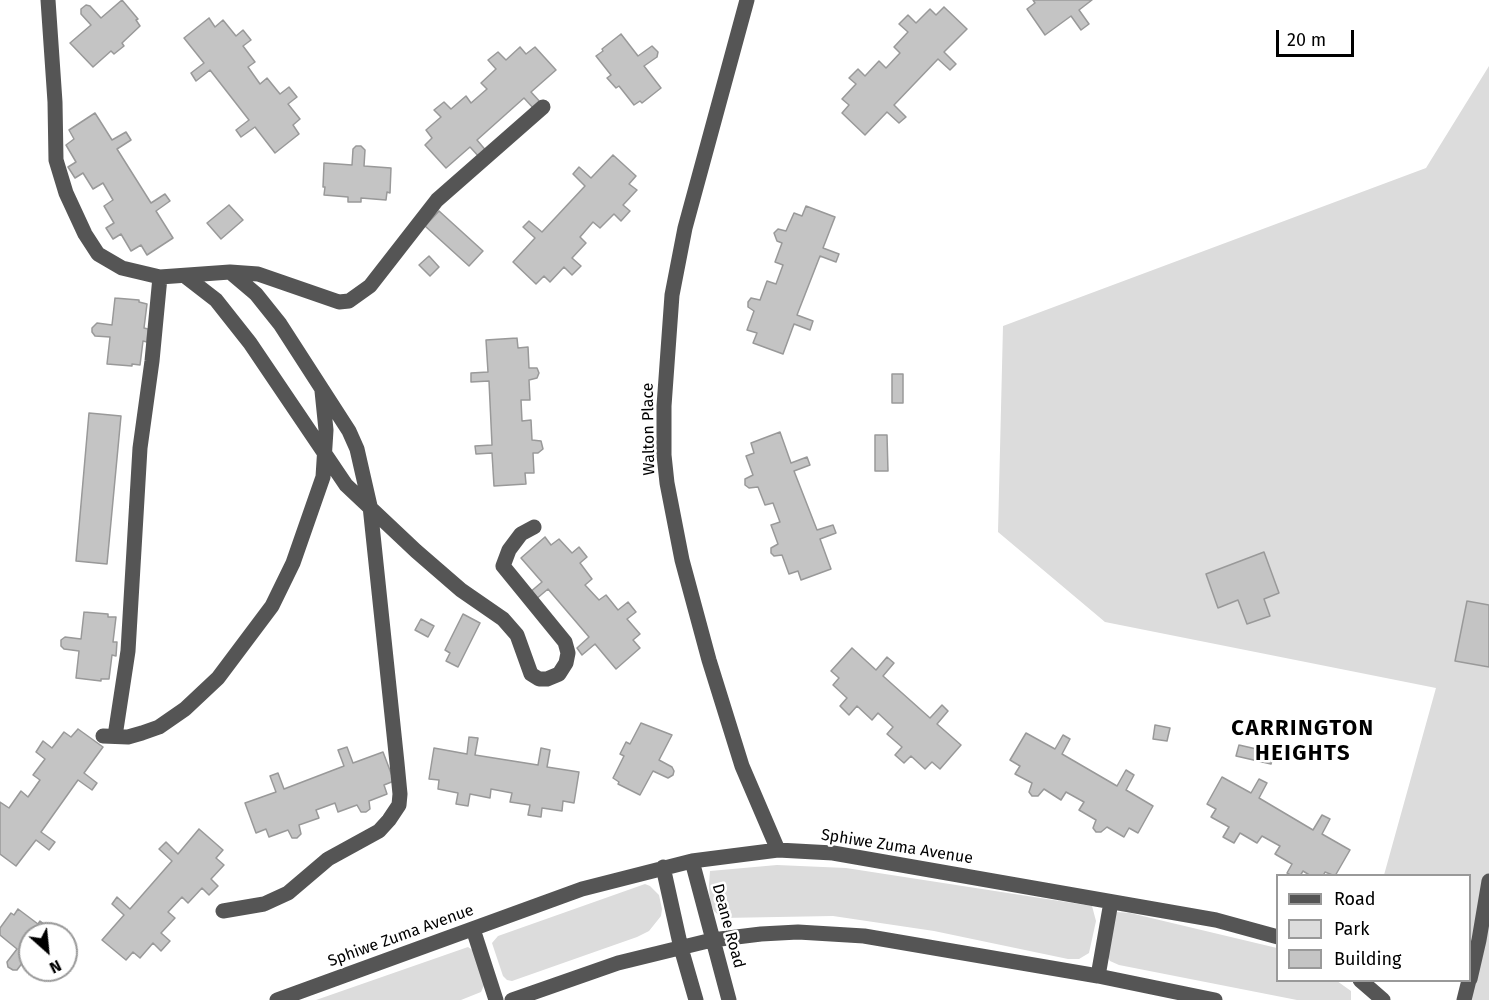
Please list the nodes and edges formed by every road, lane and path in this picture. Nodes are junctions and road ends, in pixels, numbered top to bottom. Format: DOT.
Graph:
graph roads {
  1 [pos="48,0"];
  2 [pos="747,0"];
  3 [pos="543,107"];
  4 [pos="230,272"];
  5 [pos="185,276"];
  6 [pos="160,277"];
  7 [pos="322,388"];
  8 [pos="326,456"];
  9 [pos="370,506"];
  10 [pos="534,527"];
  11 [pos="778,850"];
  12 [pos="692,861"];
  13 [pos="663,867"];
  14 [pos="1489,881"];
  15 [pos="1111,902"];
  16 [pos="223,912"];
  17 [pos="473,929"];
  18 [pos="1276,936"];
  19 [pos="712,940"];
  20 [pos="1474,944"];
  21 [pos="681,948"];
  22 [pos="1471,966"];
  23 [pos="1098,976"];
  24 [pos="1361,982"];
  25 [pos="1468,982"];
  26 [pos="277,1000"];
  27 [pos="496,1000"];
  28 [pos="512,1000"];
  29 [pos="696,1000"];
  30 [pos="729,1000"];
  31 [pos="1215,1000"];
  32 [pos="1383,1000"];
  33 [pos="1464,1000"];
  1 -- 6 [label="street"];
  2 -- 11 [label="street, Walton Place"];
  3 -- 4 [label="street"];
  4 -- 5 [label="street"];
  4 -- 7 [label="street"];
  5 -- 6 [label="street"];
  5 -- 8 [label="street"];
  6 -- 8 [label="street"];
  7 -- 8 [label="street"];
  7 -- 9 [label="street"];
  8 -- 9 [label="street"];
  9 -- 10 [label="street"];
  9 -- 16 [label="street"];
  11 -- 12 [label="street, Sphiwe Zuma Avenue"];
  11 -- 15 [label="street, Sphiwe Zuma Avenue"];
  12 -- 13 [label="street, Sphiwe Zuma Avenue"];
  12 -- 19 [label="street, Deane Road"];
  13 -- 17 [label="street, Sphiwe Zuma Avenue"];
  13 -- 21 [label="street"];
  14 -- 20 [label="street"];
  15 -- 18 [label="street, Sphiwe Zuma Avenue"];
  15 -- 23 [label="street"];
  17 -- 26 [label="street, Sphiwe Zuma Avenue"];
  17 -- 27 [label="street"];
  19 -- 21 [label="street"];
  19 -- 23 [label="street"];
  19 -- 30 [label="street, Deane Road"];
  20 -- 22 [label="street"];
  21 -- 28 [label="street"];
  21 -- 29 [label="street"];
  23 -- 31 [label="street"];
  24 -- 32 [label="street"];
  25 -- 33 [label="street"];
}
